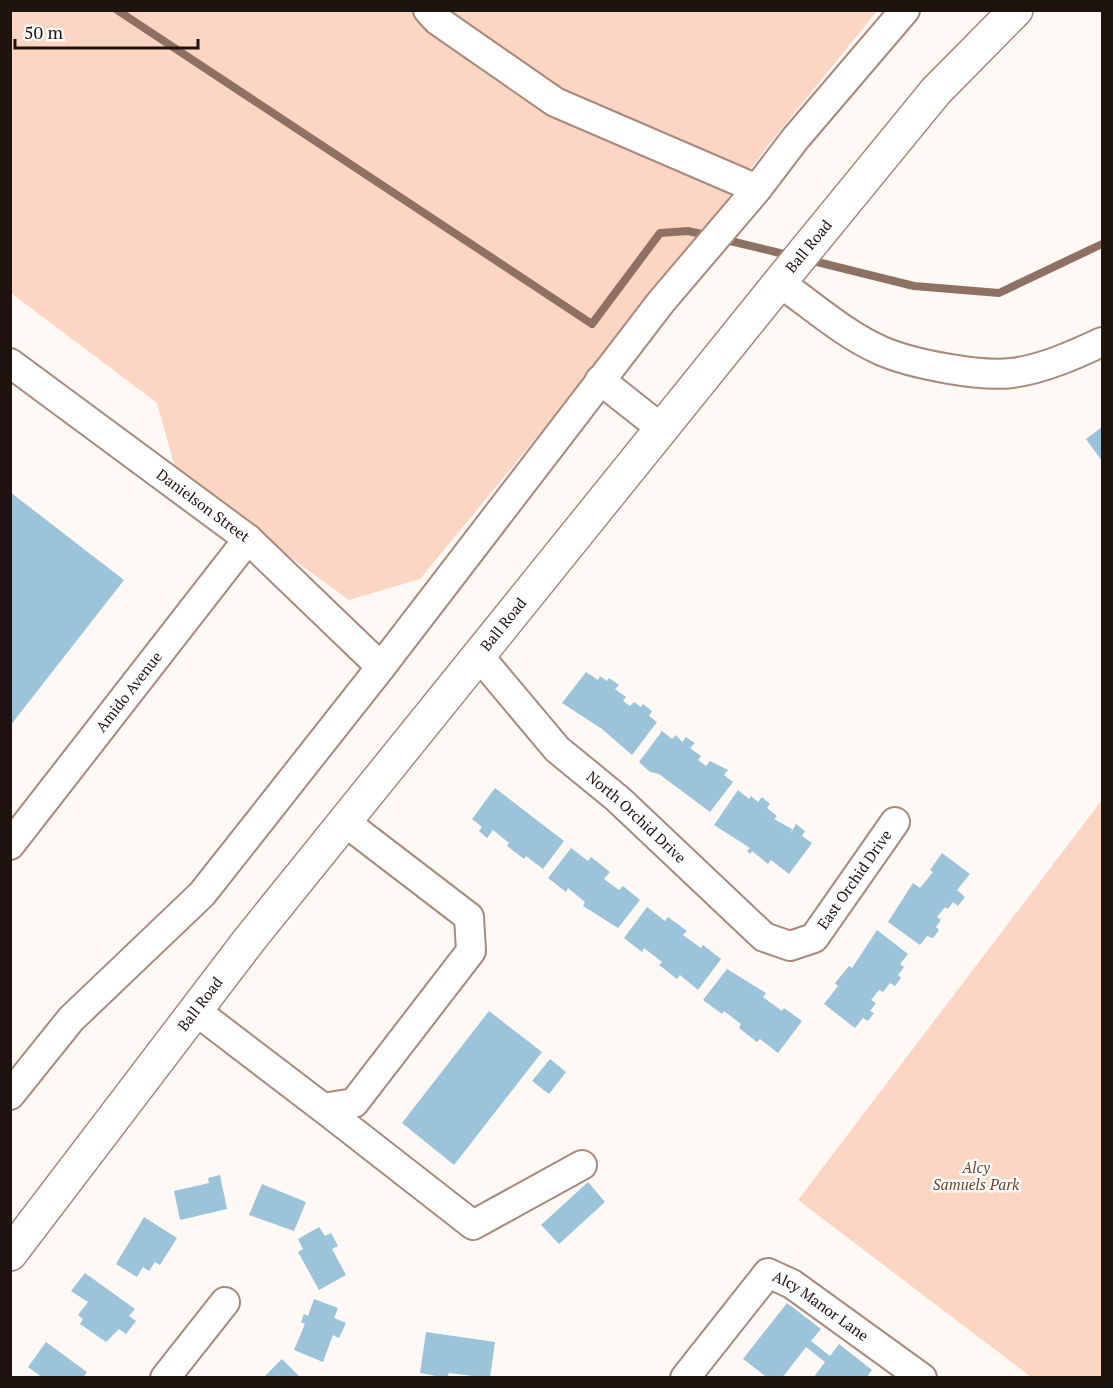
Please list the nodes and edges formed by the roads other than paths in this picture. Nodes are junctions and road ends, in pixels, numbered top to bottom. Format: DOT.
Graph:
graph roads {
  1 [pos="428,10"];
  2 [pos="905,10"];
  3 [pos="1016,10"];
  4 [pos="757,189"];
  5 [pos="792,268"];
  6 [pos="1102,342"];
  7 [pos="10,363"];
  8 [pos="600,380"];
  9 [pos="662,429"];
  10 [pos="248,539"];
  11 [pos="479,656"];
  12 [pos="381,667"];
  13 [pos="345,822"];
  14 [pos="895,822"];
  15 [pos="10,845"];
  16 [pos="814,938"];
  17 [pos="196,1011"];
  18 [pos="10,1095"];
  19 [pos="323,1108"];
  20 [pos="582,1165"];
  21 [pos="10,1254"];
  22 [pos="225,1302"];
  23 [pos="165,1377"];
  24 [pos="685,1377"];
  25 [pos="922,1377"];
  1 -- 4 [label="street"];
  2 -- 4 [label="street"];
  3 -- 5 [label="main road, Ball Road"];
  4 -- 8 [label="street"];
  5 -- 6 [label="street"];
  5 -- 9 [label="main road, Ball Road"];
  7 -- 10 [label="street, Danielson Street"];
  8 -- 9 [label="street"];
  8 -- 12 [label="street"];
  9 -- 11 [label="main road, Ball Road"];
  10 -- 12 [label="street, Danielson Street"];
  10 -- 15 [label="street, Amido Avenue"];
  11 -- 13 [label="main road, Ball Road"];
  11 -- 16 [label="street, North Orchid Drive"];
  12 -- 18 [label="street"];
  13 -- 17 [label="main road, Ball Road"];
  13 -- 19 [label="street"];
  14 -- 16 [label="street, East Orchid Drive"];
  17 -- 19 [label="street"];
  17 -- 21 [label="main road, Ball Road"];
  19 -- 20 [label="street"];
  22 -- 23 [label="street"];
  24 -- 25 [label="street, Alcy Manor Lane"];
}
